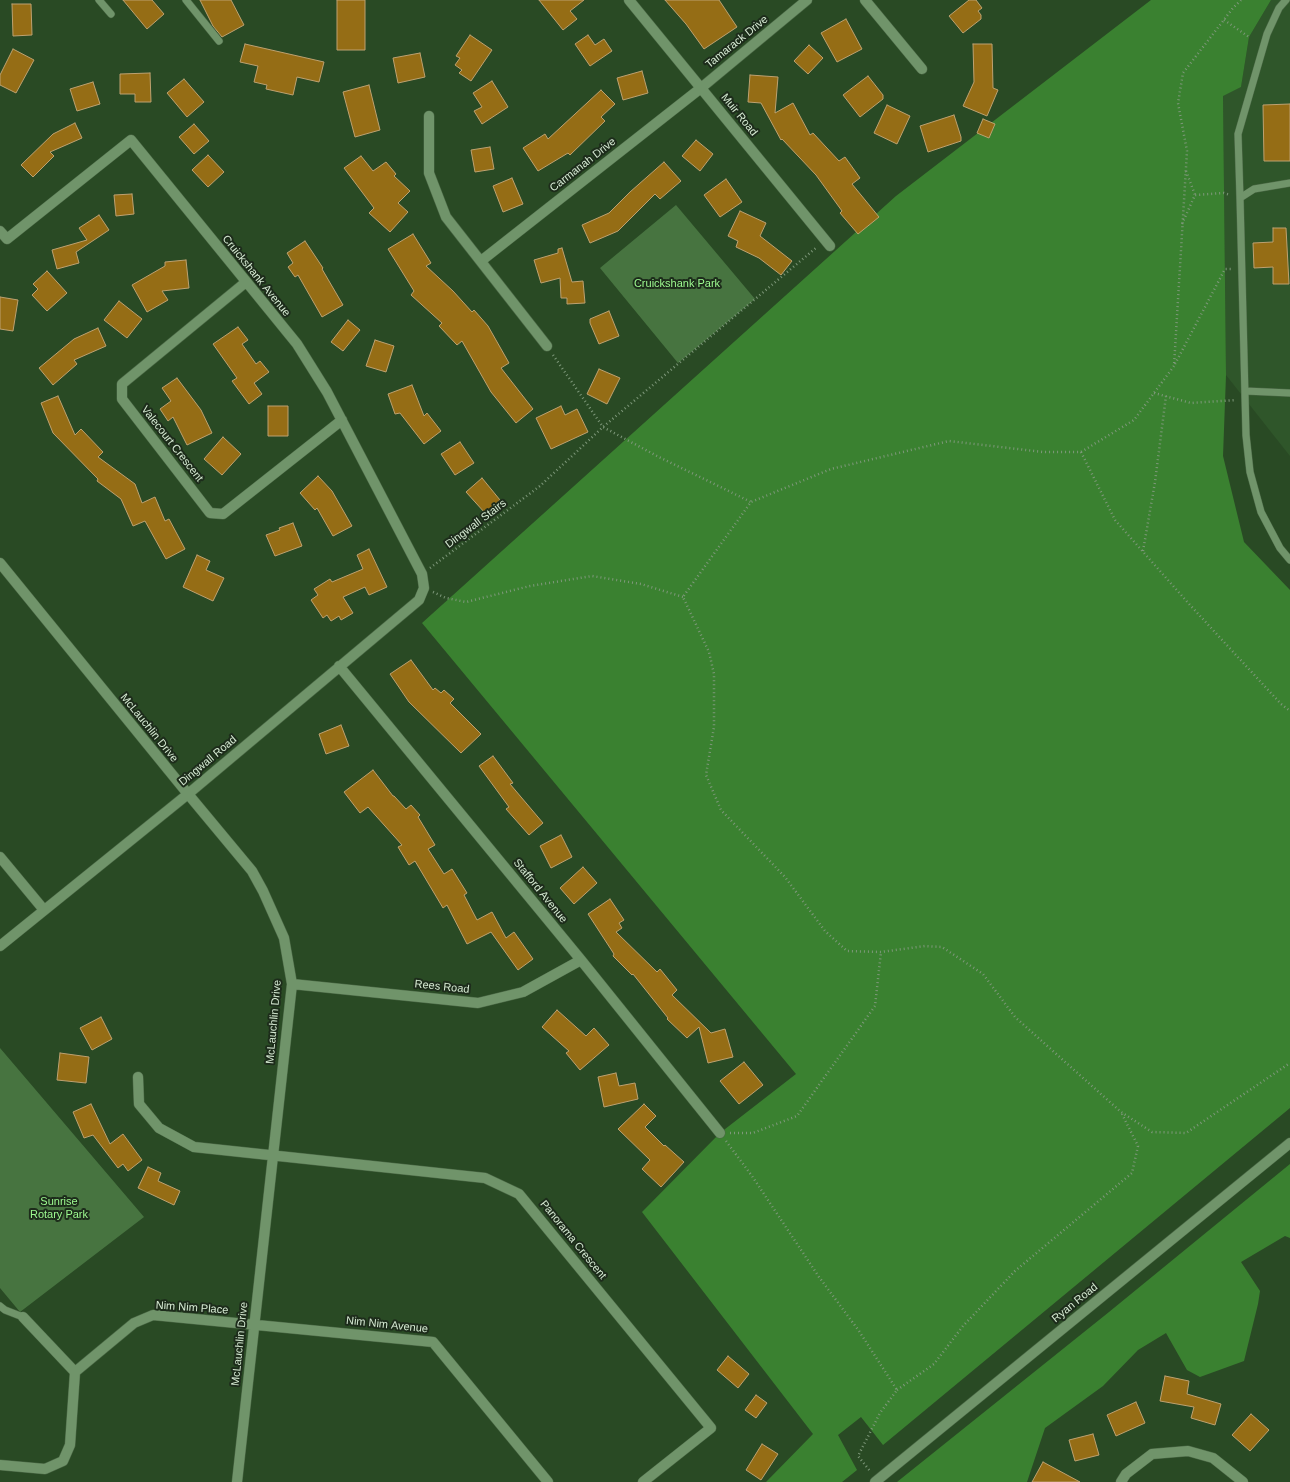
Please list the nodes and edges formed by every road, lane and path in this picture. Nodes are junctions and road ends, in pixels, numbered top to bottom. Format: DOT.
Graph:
graph roads {
  1 [pos="99,0"];
  2 [pos="186,0"];
  3 [pos="629,0"];
  4 [pos="807,0"];
  5 [pos="865,0"];
  6 [pos="1242,0"];
  7 [pos="1286,0"];
  8 [pos="111,14"];
  9 [pos="1224,20"];
  10 [pos="1249,37"];
  11 [pos="219,41"];
  12 [pos="922,69"];
  13 [pos="701,88"];
  14 [pos="430,116"];
  15 [pos="1186,168"];
  16 [pos="1290,183"];
  17 [pos="1195,195"];
  18 [pos="1240,198"];
  19 [pos="1181,226"];
  20 [pos="0,231"];
  21 [pos="827,243"];
  22 [pos="481,261"];
  23 [pos="1242,269"];
  24 [pos="246,282"];
  25 [pos="547,346"];
  26 [pos="1174,366"];
  27 [pos="1245,391"];
  28 [pos="1154,393"];
  29 [pos="1290,393"];
  30 [pos="1166,396"];
  31 [pos="1245,400"];
  32 [pos="342,420"];
  33 [pos="603,427"];
  34 [pos="1081,452"];
  35 [pos="751,502"];
  36 [pos="1143,552"];
  37 [pos="1290,560"];
  38 [pos="0,563"];
  39 [pos="422,574"];
  40 [pos="424,588"];
  41 [pos="682,597"];
  42 [pos="339,666"];
  43 [pos="1290,711"];
  44 [pos="188,794"];
  45 [pos="0,857"];
  46 [pos="44,910"];
  47 [pos="0,946"];
  48 [pos="881,952"];
  49 [pos="582,960"];
  50 [pos="292,984"];
  51 [pos="1290,1063"];
  52 [pos="138,1078"];
  53 [pos="1121,1112"];
  54 [pos="720,1132"];
  55 [pos="1290,1143"];
  56 [pos="273,1156"];
  57 [pos="0,1306"];
  58 [pos="23,1317"];
  59 [pos="254,1324"];
  60 [pos="75,1372"];
  61 [pos="897,1390"];
  62 [pos="0,1465"];
  63 [pos="870,1471"];
  64 [pos="236,1482"];
  65 [pos="548,1482"];
  66 [pos="642,1482"];
  67 [pos="875,1482"];
  68 [pos="1121,1482"];
  69 [pos="1242,1482"];
  1 -- 8 [label="lane"];
  2 -- 11 [label="lane"];
  3 -- 13 [label="street, Muir Road"];
  4 -- 13 [label="street, Tamarack Drive"];
  5 -- 12 [label="street"];
  6 -- 9 [label="path"];
  7 -- 18 [label="lane"];
  9 -- 10 [label="path"];
  9 -- 15 [label="path"];
  13 -- 21 [label="street, Muir Road"];
  13 -- 22 [label="street, Carmanah Drive"];
  14 -- 22 [label="street"];
  15 -- 17 [label="path"];
  15 -- 19 [label="path"];
  16 -- 18 [label="lane"];
  17 -- 18 [label="path"];
  17 -- 19 [label="path"];
  18 -- 23 [label="lane"];
  19 -- 26 [label="path"];
  20 -- 24 [label="street, Cruickshank Avenue"];
  21 -- 33 [label="path, Dingwall Stairs"];
  22 -- 25 [label="street"];
  23 -- 26 [label="path"];
  23 -- 27 [label="lane"];
  24 -- 32 [label="street, Cruickshank Avenue"];
  24 -- 32 [label="street, Valecourt Crescent"];
  25 -- 33 [label="path"];
  26 -- 28 [label="path"];
  27 -- 29 [label="lane"];
  27 -- 31 [label="lane"];
  28 -- 30 [label="path"];
  28 -- 34 [label="path"];
  30 -- 31 [label="path"];
  30 -- 36 [label="path"];
  31 -- 37 [label="lane"];
  32 -- 39 [label="street, Cruickshank Avenue"];
  33 -- 35 [label="path"];
  33 -- 39 [label="path, Dingwall Stairs"];
  34 -- 35 [label="path"];
  34 -- 36 [label="path"];
  35 -- 41 [label="path"];
  36 -- 43 [label="path"];
  38 -- 44 [label="street, McLauchlin Drive"];
  39 -- 40 [label="street, Cruickshank Avenue"];
  40 -- 41 [label="path"];
  40 -- 42 [label="street, Dingwall Road"];
  41 -- 48 [label="path"];
  42 -- 44 [label="street, Dingwall Road"];
  42 -- 49 [label="street, Stafford Avenue"];
  44 -- 46 [label="street, Dingwall Road"];
  44 -- 50 [label="street, McLauchlin Drive"];
  45 -- 46 [label="street"];
  46 -- 47 [label="street, Dingwall Road"];
  48 -- 53 [label="path"];
  48 -- 54 [label="path"];
  49 -- 50 [label="street, Rees Road"];
  49 -- 54 [label="street, Stafford Avenue"];
  50 -- 56 [label="street, McLauchlin Drive"];
  51 -- 53 [label="path"];
  52 -- 56 [label="street"];
  53 -- 61 [label="path"];
  54 -- 61 [label="path"];
  55 -- 67 [label="street, Ryan Road"];
  56 -- 59 [label="street, McLauchlin Drive"];
  56 -- 66 [label="street, Panorama Crescent"];
  57 -- 58 [label="lane"];
  58 -- 60 [label="street"];
  59 -- 60 [label="street, Nim Nim Place"];
  59 -- 64 [label="street, McLauchlin Drive"];
  59 -- 65 [label="street, Nim Nim Avenue"];
  60 -- 62 [label="street"];
  61 -- 63 [label="path"];
  68 -- 69 [label="street"];
}
